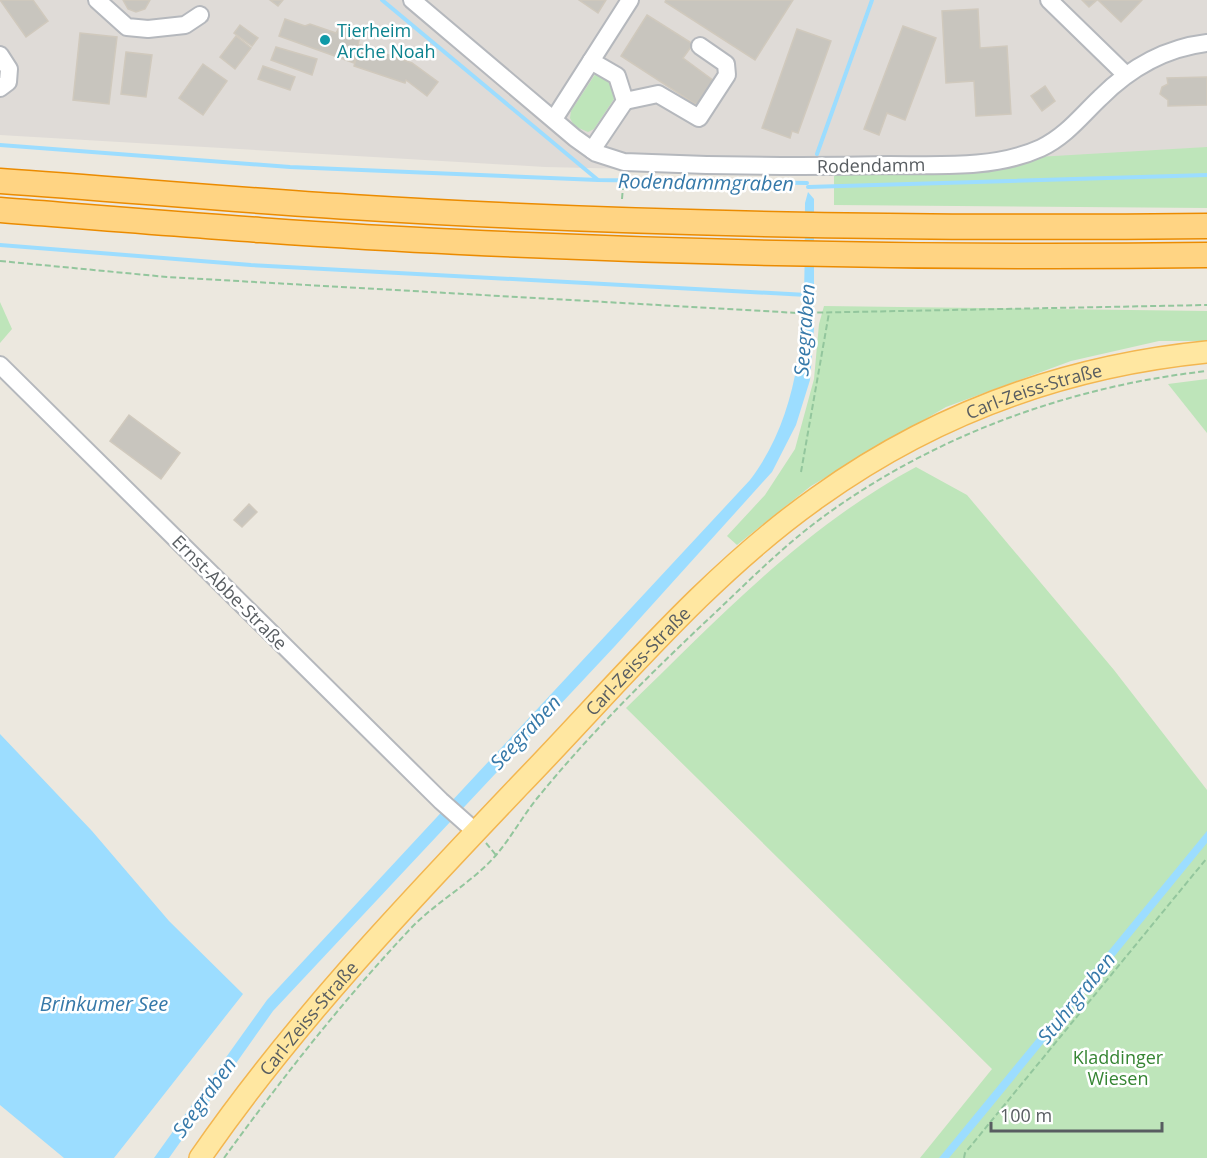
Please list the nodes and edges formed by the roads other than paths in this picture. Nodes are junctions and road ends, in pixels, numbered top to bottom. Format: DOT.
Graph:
graph roads {
  1 [pos="97,0"];
  2 [pos="412,0"];
  3 [pos="630,0"];
  4 [pos="1049,0"];
  5 [pos="200,15"];
  6 [pos="1207,43"];
  7 [pos="700,46"];
  8 [pos="0,55"];
  9 [pos="591,61"];
  10 [pos="1125,74"];
  11 [pos="0,88"];
  12 [pos="625,101"];
  13 [pos="554,119"];
  14 [pos="592,150"];
  15 [pos="0,181"];
  16 [pos="0,210"];
  17 [pos="1207,226"];
  18 [pos="1207,255"];
  19 [pos="1207,352"];
  20 [pos="0,364"];
  21 [pos="468,825"];
  22 [pos="200,1158"];
  1 -- 5 [label="street"];
  2 -- 13 [label="street, Rodendamm"];
  3 -- 9 [label="street"];
  4 -- 10 [label="street"];
  6 -- 10 [label="street, Rodendamm"];
  7 -- 12 [label="street"];
  8 -- 11 [label="street"];
  9 -- 12 [label="street"];
  9 -- 13 [label="street"];
  10 -- 14 [label="street, Rodendamm"];
  12 -- 14 [label="street"];
  13 -- 14 [label="street, Rodendamm"];
  15 -- 17 [label="highway"];
  16 -- 18 [label="highway"];
  19 -- 21 [label="main road, Carl-Zeiss-Straße"];
  20 -- 21 [label="street, Ernst-Abbe-Straße"];
  21 -- 22 [label="main road, Carl-Zeiss-Straße"];
}
